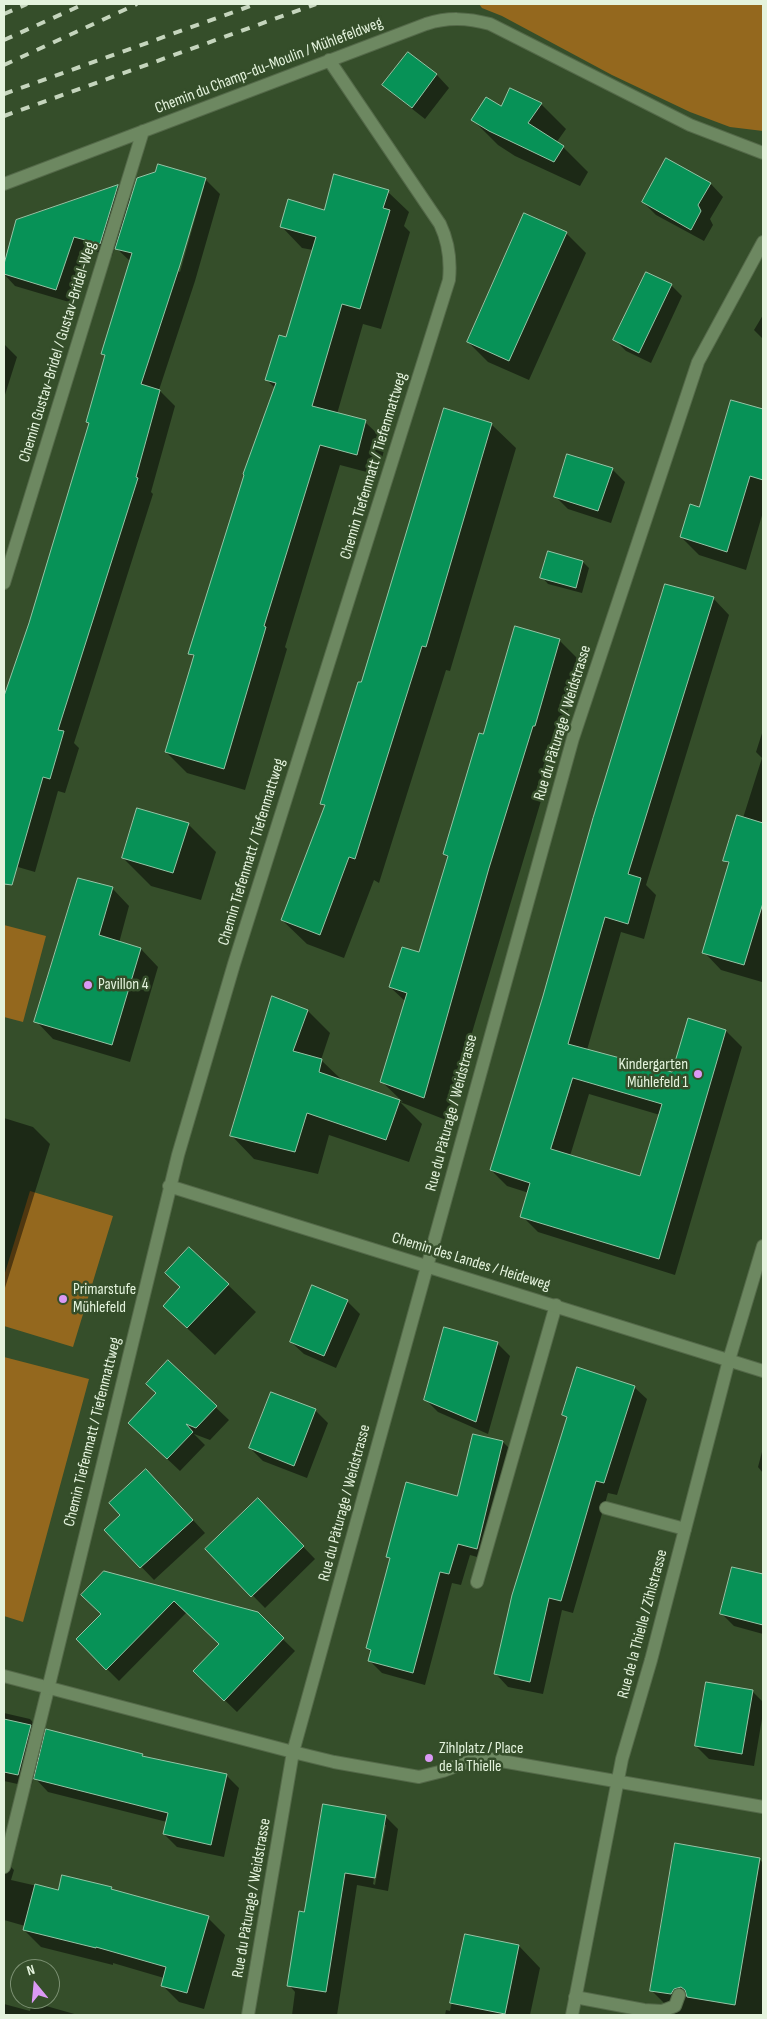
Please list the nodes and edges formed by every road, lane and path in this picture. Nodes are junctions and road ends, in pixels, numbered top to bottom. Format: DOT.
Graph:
graph roads {
  1 [pos="330,60"];
  2 [pos="143,131"];
  3 [pos="763,153"];
  4 [pos="4,184"];
  5 [pos="763,242"];
  6 [pos="4,583"];
  7 [pos="169,1186"];
  8 [pos="763,1246"];
  9 [pos="427,1265"];
  10 [pos="556,1306"];
  11 [pos="729,1360"];
  12 [pos="763,1371"];
  13 [pos="606,1508"];
  14 [pos="685,1529"];
  15 [pos="477,1582"];
  16 [pos="4,1676"];
  17 [pos="48,1689"];
  18 [pos="293,1752"];
  19 [pos="617,1782"];
  20 [pos="763,1807"];
  21 [pos="4,1867"];
  22 [pos="678,1995"];
  23 [pos="575,1997"];
  24 [pos="248,2015"];
  25 [pos="572,2015"];
  1 -- 2 [label="street, Chemin du Champ-du-Moulin / Mühlefeldweg"];
  1 -- 3 [label="street, Chemin du Champ-du-Moulin / Mühlefeldweg"];
  1 -- 7 [label="street, Chemin Tiefenmatt / Tiefenmattweg"];
  2 -- 4 [label="street, Chemin du Champ-du-Moulin / Mühlefeldweg"];
  2 -- 6 [label="street, Chemin Gustav-Bridel / Gustav-Bridel-Weg"];
  5 -- 9 [label="street, Rue du Pâturage / Weidstrasse"];
  7 -- 9 [label="street, Chemin des Landes / Heideweg"];
  7 -- 17 [label="street, Chemin Tiefenmatt / Tiefenmattweg"];
  8 -- 11 [label="street, Rue de la Thielle / Zihlstrasse"];
  9 -- 10 [label="street, Chemin des Landes / Heideweg"];
  9 -- 18 [label="street, Rue du Pâturage / Weidstrasse"];
  10 -- 11 [label="street, Chemin des Landes / Heideweg"];
  10 -- 15 [label="street"];
  11 -- 12 [label="street, Chemin des Landes / Heideweg"];
  11 -- 14 [label="street, Rue de la Thielle / Zihlstrasse"];
  13 -- 14 [label="street"];
  14 -- 19 [label="street, Rue de la Thielle / Zihlstrasse"];
  16 -- 17 [label="street"];
  17 -- 18 [label="street"];
  17 -- 21 [label="street, Chemin Tiefenmatt / Tiefenmattweg"];
  18 -- 19 [label="street"];
  18 -- 24 [label="street, Rue du Pâturage / Weidstrasse"];
  19 -- 20 [label="street"];
  19 -- 23 [label="street, Rue de la Thielle / Zihlstrasse"];
  22 -- 23 [label="street"];
  23 -- 25 [label="street, Rue de la Thielle / Zihlstrasse"];
}
